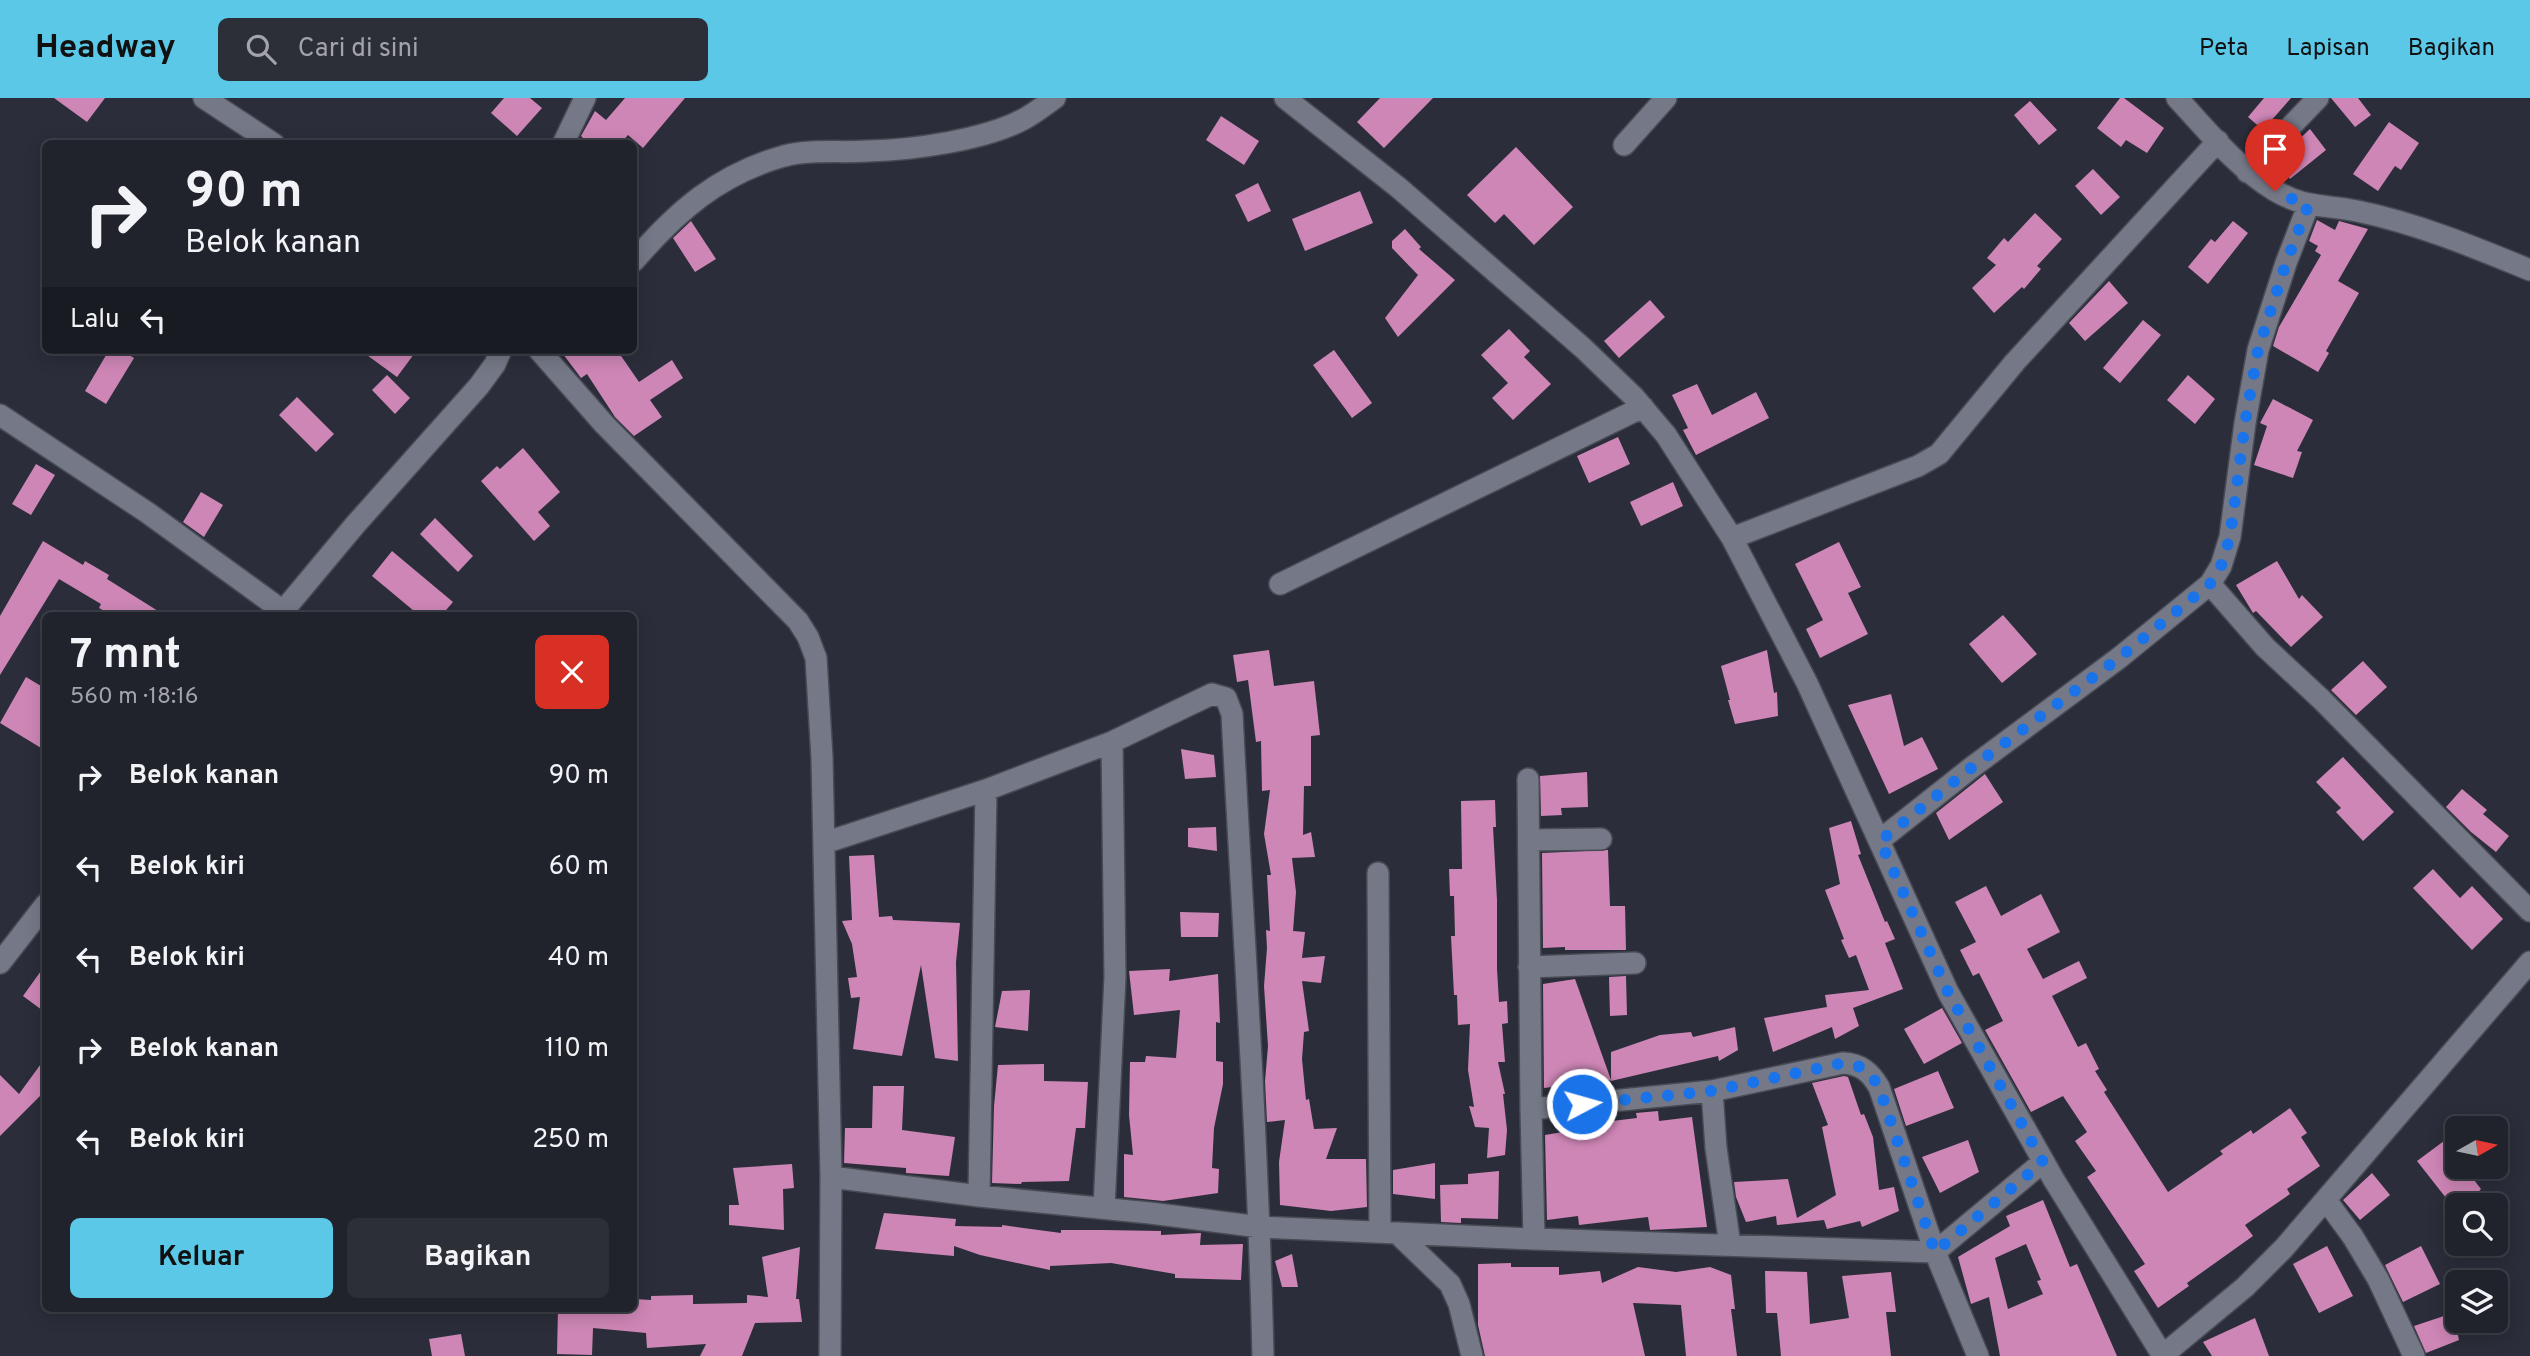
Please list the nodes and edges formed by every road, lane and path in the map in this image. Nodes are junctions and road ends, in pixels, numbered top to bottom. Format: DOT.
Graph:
graph roads {
  1 [pos="204,98"];
  2 [pos="1055,98"];
  3 [pos="1285,98"];
  4 [pos="1666,98"];
  5 [pos="2177,98"];
  6 [pos="2318,98"];
  7 [pos="580,100"];
  8 [pos="268,140"];
  9 [pos="565,140"];
  10 [pos="2218,141"];
  11 [pos="1624,145"];
  12 [pos="2247,172"];
  13 [pos="2308,206"];
  14 [pos="637,257"];
  15 [pos="2530,270"];
  16 [pos="499,354"];
  17 [pos="546,354"];
  18 [pos="1643,407"];
  19 [pos="0,415"];
  20 [pos="1732,538"];
  21 [pos="1280,584"];
  22 [pos="2210,584"];
  23 [pos="278,612"];
  24 [pos="283,612"];
  25 [pos="1112,742"];
  26 [pos="1528,779"];
  27 [pos="986,790"];
  28 [pos="1601,839"];
  29 [pos="1529,840"];
  30 [pos="1880,841"];
  31 [pos="824,843"];
  32 [pos="1378,873"];
  33 [pos="42,909"];
  34 [pos="2530,911"];
  35 [pos="2530,962"];
  36 [pos="0,963"];
  37 [pos="1635,963"];
  38 [pos="1530,967"];
  39 [pos="1712,1091"];
  40 [pos="1531,1109"];
  41 [pos="2043,1162"];
  42 [pos="831,1177"];
  43 [pos="979,1196"];
  44 [pos="2326,1200"];
  45 [pos="1104,1208"];
  46 [pos="1260,1227"];
  47 [pos="1388,1233"];
  48 [pos="1534,1239"];
  49 [pos="1730,1245"];
  50 [pos="1935,1252"];
  51 [pos="830,1356"];
  52 [pos="1263,1356"];
  53 [pos="1472,1356"];
  54 [pos="1978,1356"];
  55 [pos="2163,1356"];
  56 [pos="2414,1356"];
  1 -- 8 [label="street"];
  2 -- 14 [label="street"];
  3 -- 18 [label="street"];
  4 -- 11 [label="street"];
  5 -- 10 [label="street"];
  6 -- 12 [label="street"];
  7 -- 9 [label="street"];
  10 -- 12 [label="street"];
  10 -- 20 [label="street"];
  12 -- 13 [label="street"];
  13 -- 15 [label="street"];
  13 -- 22 [label="street"];
  16 -- 24 [label="street"];
  17 -- 31 [label="street"];
  18 -- 20 [label="street"];
  18 -- 21 [label="street"];
  19 -- 23 [label="street"];
  20 -- 30 [label="street"];
  22 -- 30 [label="street"];
  22 -- 34 [label="street"];
  25 -- 27 [label="street"];
  25 -- 45 [label="street"];
  25 -- 46 [label="street"];
  26 -- 29 [label="street"];
  27 -- 31 [label="street"];
  27 -- 43 [label="street"];
  28 -- 29 [label="street"];
  29 -- 38 [label="street"];
  30 -- 41 [label="street"];
  31 -- 42 [label="street"];
  32 -- 47 [label="street"];
  33 -- 36 [label="street"];
  35 -- 44 [label="street"];
  37 -- 38 [label="street"];
  38 -- 40 [label="street"];
  39 -- 40 [label="street"];
  39 -- 49 [label="street"];
  39 -- 50 [label="street"];
  40 -- 48 [label="street"];
  41 -- 50 [label="street"];
  41 -- 55 [label="street"];
  42 -- 43 [label="street"];
  42 -- 51 [label="street"];
  43 -- 45 [label="street"];
  44 -- 55 [label="street"];
  44 -- 56 [label="street"];
  45 -- 46 [label="street"];
  46 -- 47 [label="street"];
  46 -- 52 [label="street"];
  47 -- 48 [label="street"];
  47 -- 53 [label="street"];
  48 -- 49 [label="street"];
  49 -- 50 [label="street"];
  50 -- 54 [label="street"];
}
